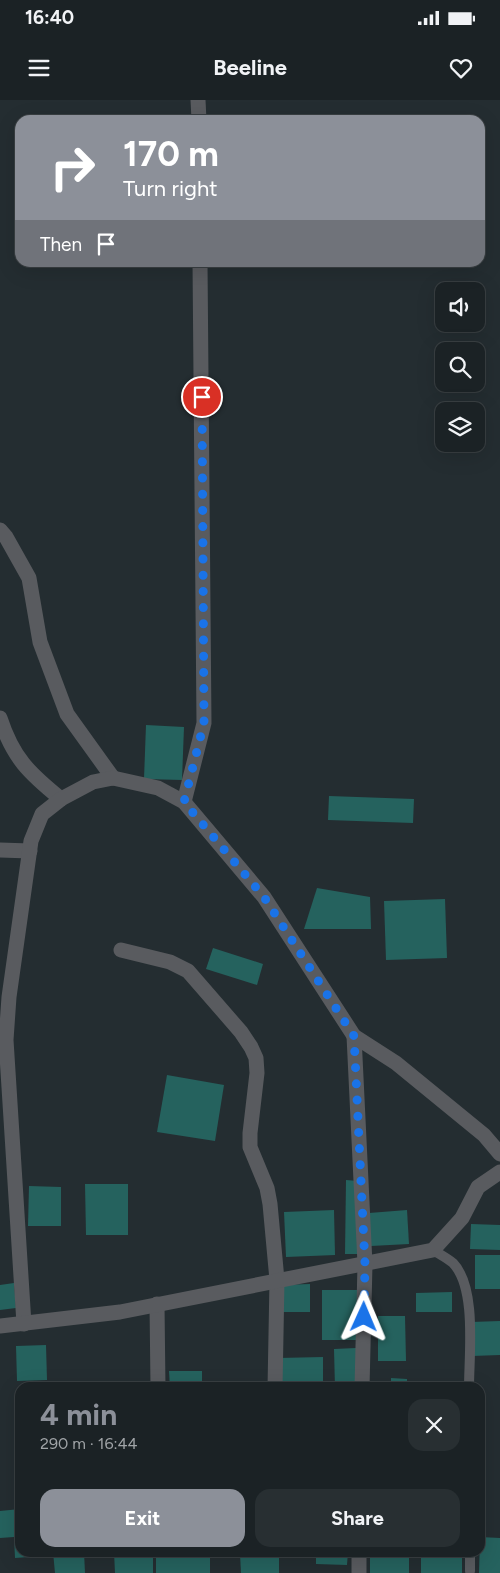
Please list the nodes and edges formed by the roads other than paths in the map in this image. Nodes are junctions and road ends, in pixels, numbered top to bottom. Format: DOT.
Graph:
graph roads {
  1 [pos="198,100"];
  2 [pos="199,115"];
  3 [pos="200,267"];
  4 [pos="0,530"];
  5 [pos="0,718"];
  6 [pos="113,778"];
  7 [pos="62,799"];
  8 [pos="184,802"];
  9 [pos="0,850"];
  10 [pos="30,851"];
  11 [pos="121,950"];
  12 [pos="354,1036"];
  13 [pos="500,1154"];
  14 [pos="500,1172"];
  15 [pos="433,1250"];
  16 [pos="365,1264"];
  17 [pos="277,1280"];
  18 [pos="157,1304"];
  19 [pos="24,1324"];
  20 [pos="0,1326"];
  21 [pos="158,1382"];
  22 [pos="275,1382"];
  23 [pos="362,1382"];
  24 [pos="469,1382"];
  25 [pos="359,1557"];
  26 [pos="470,1557"];
  27 [pos="470,1572"];
  28 [pos="359,1573"];
  1 -- 2 [label="street"];
  3 -- 8 [label="street"];
  4 -- 6 [label="street"];
  5 -- 7 [label="street"];
  6 -- 7 [label="street"];
  6 -- 8 [label="street"];
  7 -- 10 [label="street"];
  8 -- 12 [label="street"];
  9 -- 10 [label="street"];
  10 -- 19 [label="street"];
  11 -- 17 [label="street"];
  12 -- 13 [label="street"];
  12 -- 16 [label="street"];
  14 -- 15 [label="street"];
  15 -- 16 [label="street"];
  15 -- 24 [label="lane"];
  16 -- 17 [label="street"];
  16 -- 23 [label="street"];
  17 -- 18 [label="street"];
  17 -- 22 [label="street"];
  18 -- 19 [label="street"];
  18 -- 21 [label="street"];
  19 -- 20 [label="street"];
  25 -- 28 [label="street"];
  26 -- 27 [label="lane"];
}
